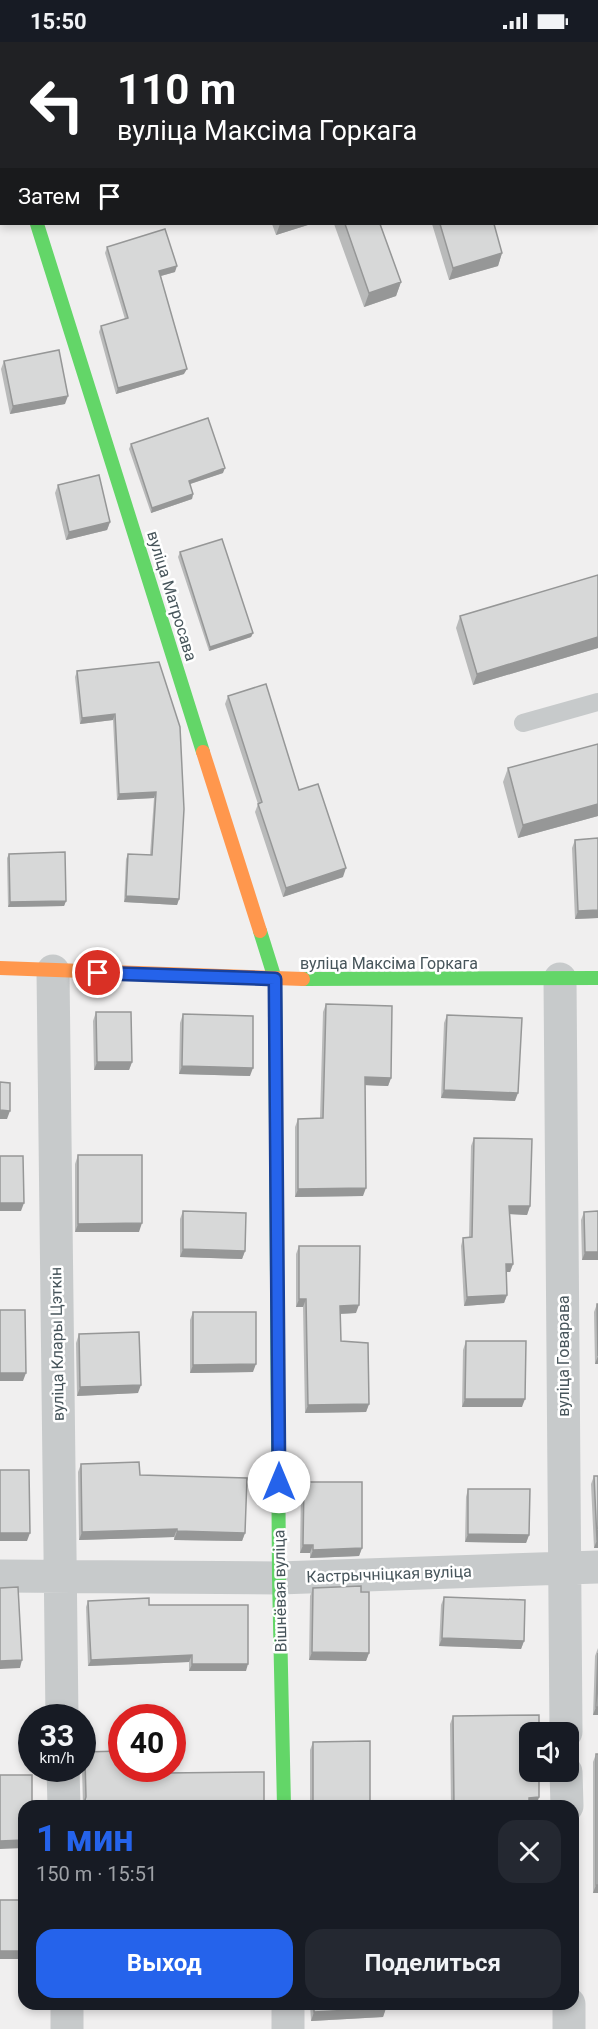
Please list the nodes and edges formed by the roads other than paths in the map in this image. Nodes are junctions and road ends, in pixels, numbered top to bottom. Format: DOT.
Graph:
graph roads {
  1 [pos="37,225"];
  2 [pos="598,702"];
  3 [pos="523,723"];
  4 [pos="0,968"];
  5 [pos="53,971"];
  6 [pos="598,978"];
  7 [pos="275,979"];
  8 [pos="560,979"];
  9 [pos="565,1568"];
  10 [pos="598,1568"];
  11 [pos="0,1576"];
  12 [pos="60,1576"];
  13 [pos="279,1578"];
  14 [pos="62,1704"];
  15 [pos="566,1722"];
  16 [pos="63,1782"];
  17 [pos="567,1782"];
  18 [pos="63,1800"];
  19 [pos="284,1800"];
  20 [pos="567,1800"];
  21 [pos="67,2010"];
  22 [pos="288,2010"];
  23 [pos="569,2010"];
  24 [pos="67,2029"];
  25 [pos="288,2029"];
  26 [pos="569,2029"];
  1 -- 7 [label="street, вуліца Матросава"];
  2 -- 3 [label="lane"];
  4 -- 5 [label="street, вуліца Максіма Горкага"];
  5 -- 7 [label="street, вуліца Максіма Горкага"];
  5 -- 12 [label="street, вуліца Клары Цэткін"];
  6 -- 8 [label="street, вуліца Максіма Горкага"];
  7 -- 8 [label="street, вуліца Максіма Горкага"];
  7 -- 13 [label="street, Вішнёвая вуліца"];
  8 -- 9 [label="street, вуліца Говарава"];
  9 -- 10 [label="street, Кастрычніцкая вуліца"];
  9 -- 13 [label="street, Кастрычніцкая вуліца"];
  9 -- 15 [label="street, вуліца Говарава"];
  11 -- 12 [label="street, Кастрычніцкая вуліца"];
  12 -- 13 [label="street, Кастрычніцкая вуліца"];
  12 -- 14 [label="street, вуліца Клары Цэткін"];
  13 -- 19 [label="street, Вішнёвая вуліца"];
  16 -- 18 [label="street"];
  17 -- 20 [label="street"];
  21 -- 24 [label="street"];
  22 -- 25 [label="street"];
  23 -- 26 [label="street"];
}
